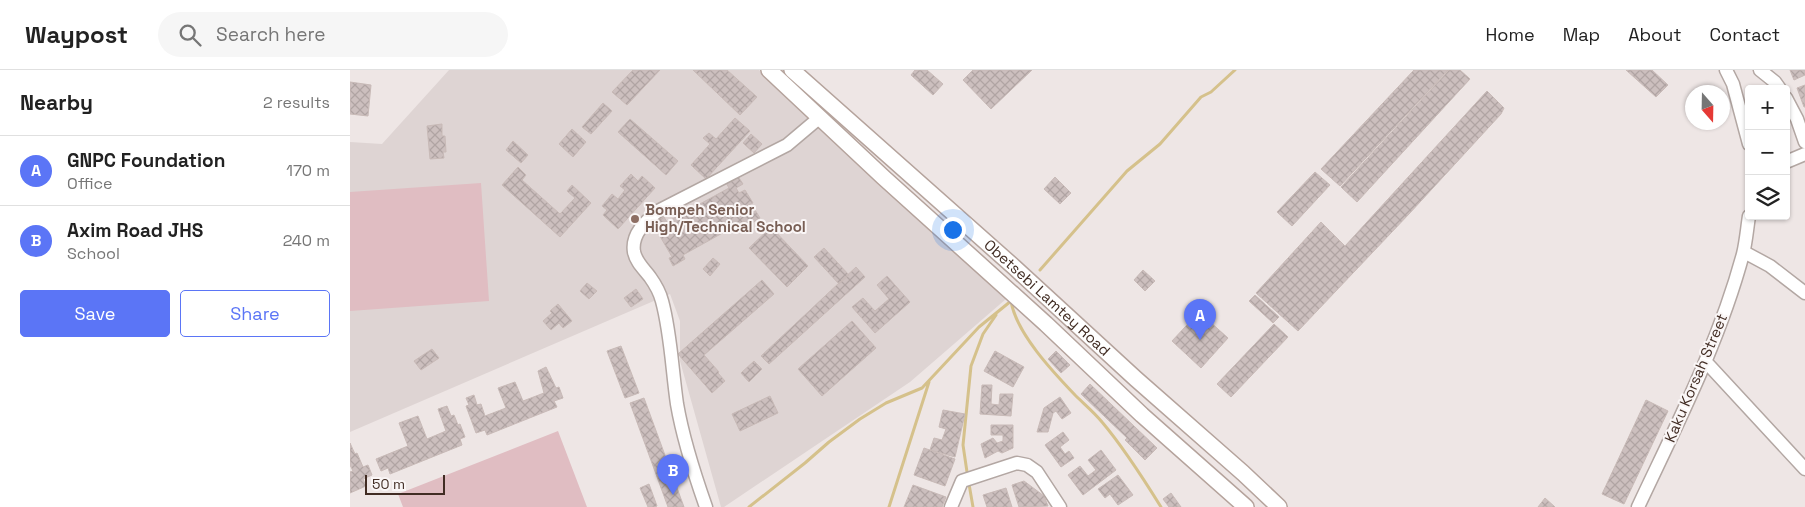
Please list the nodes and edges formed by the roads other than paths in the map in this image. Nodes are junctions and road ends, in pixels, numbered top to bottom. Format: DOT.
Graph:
graph roads {
  1 [pos="769,70"];
  2 [pos="792,70"];
  3 [pos="1726,70"];
  4 [pos="1760,70"];
  5 [pos="1777,85"];
  6 [pos="1790,103"];
  7 [pos="819,118"];
  8 [pos="1801,118"];
  9 [pos="1745,130"];
  10 [pos="1805,142"];
  11 [pos="1805,154"];
  12 [pos="1790,160"];
  13 [pos="1748,220"];
  14 [pos="1744,252"];
  15 [pos="1805,293"];
  16 [pos="1706,362"];
  17 [pos="1805,469"];
  18 [pos="706,507"];
  19 [pos="951,507"];
  20 [pos="1060,507"];
  21 [pos="1246,507"];
  22 [pos="1278,507"];
  23 [pos="1638,507"];
  1 -- 7 [label="main road, Obetsebi Lamtey Road"];
  2 -- 22 [label="main road, Obetsebi Lamtey Road"];
  3 -- 9 [label="street"];
  4 -- 5 [label="street"];
  6 -- 8 [label="street"];
  7 -- 18 [label="street"];
  7 -- 21 [label="main road, Obetsebi Lamtey Road"];
  8 -- 10 [label="street"];
  11 -- 12 [label="street"];
  13 -- 14 [label="street, Kaku Korsah Street"];
  14 -- 15 [label="street"];
  14 -- 16 [label="street, Kaku Korsah Street"];
  16 -- 17 [label="street"];
  16 -- 23 [label="street, Kaku Korsah Street"];
  19 -- 20 [label="street"];
}
